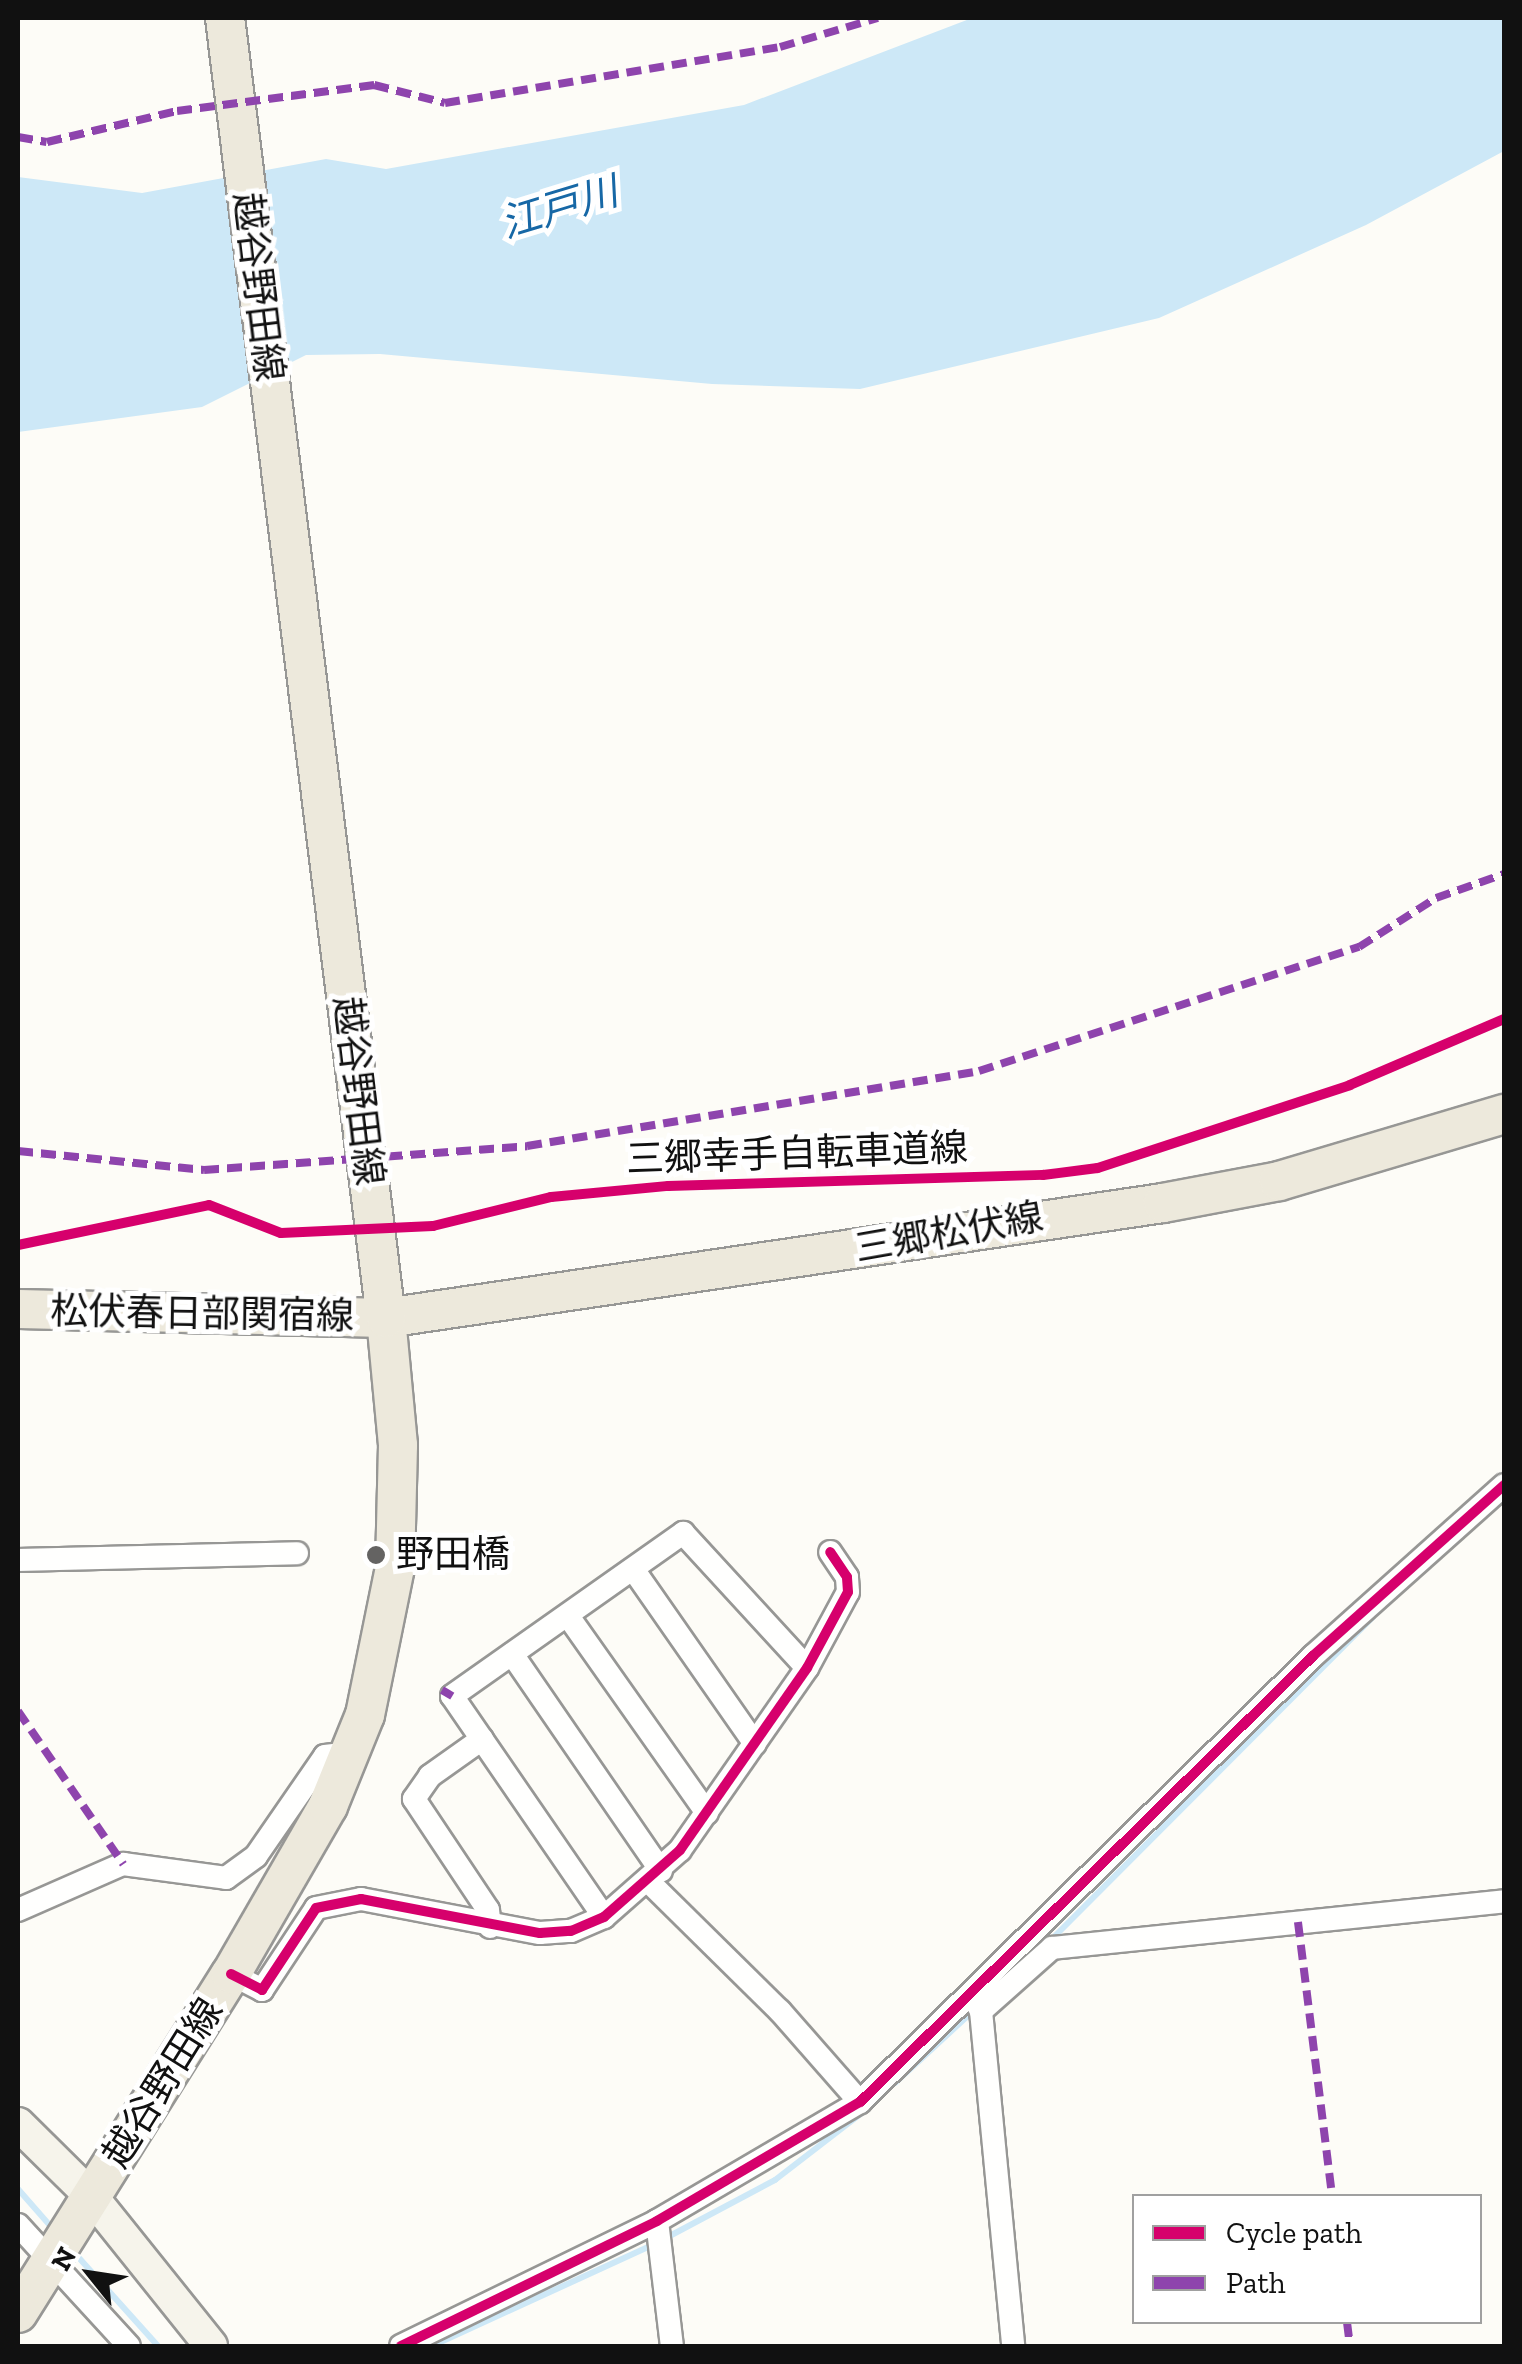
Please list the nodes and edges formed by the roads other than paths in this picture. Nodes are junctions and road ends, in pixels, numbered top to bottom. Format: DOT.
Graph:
graph roads {
  1 [pos="225,18"];
  2 [pos="1504,1114"];
  3 [pos="384,1303"];
  4 [pos="18,1309"];
  5 [pos="1504,1484"];
  6 [pos="830,1552"];
  7 [pos="296,1553"];
  8 [pos="18,1560"];
  9 [pos="633,1569"];
  10 [pos="568,1616"];
  11 [pos="512,1654"];
  12 [pos="808,1668"];
  13 [pos="482,1739"];
  14 [pos="755,1744"];
  15 [pos="351,1753"];
  16 [pos="707,1814"];
  17 [pos="656,1877"];
  18 [pos="1504,1901"];
  19 [pos="18,1910"];
  20 [pos="604,1917"];
  21 [pos="490,1926"];
  22 [pos="231,1974"];
  23 [pos="976,2003"];
  24 [pos="860,2102"];
  25 [pos="18,2124"];
  26 [pos="91,2196"];
  27 [pos="657,2222"];
  28 [pos="18,2225"];
  29 [pos="36,2251"];
  30 [pos="18,2313"];
  31 [pos="129,2346"];
  32 [pos="212,2346"];
  33 [pos="401,2346"];
  34 [pos="672,2346"];
  35 [pos="1013,2346"];
  1 -- 3 [label="main road, 越谷野田線"];
  2 -- 3 [label="main road, 三郷松伏線"];
  3 -- 4 [label="main road, 松伏春日部関宿線"];
  3 -- 15 [label="main road, 越谷野田線"];
  5 -- 23 [label="street"];
  6 -- 12 [label="street"];
  7 -- 8 [label="street"];
  9 -- 10 [label="street"];
  9 -- 12 [label="street"];
  9 -- 14 [label="street"];
  10 -- 11 [label="street"];
  10 -- 16 [label="street"];
  11 -- 13 [label="street"];
  11 -- 17 [label="street"];
  12 -- 14 [label="street"];
  13 -- 20 [label="street"];
  13 -- 21 [label="street"];
  14 -- 16 [label="street"];
  15 -- 19 [label="street"];
  15 -- 22 [label="main road, 越谷野田線"];
  16 -- 17 [label="street"];
  17 -- 20 [label="street"];
  17 -- 24 [label="street"];
  18 -- 23 [label="street"];
  20 -- 21 [label="street"];
  21 -- 22 [label="street"];
  22 -- 26 [label="main road, 越谷野田線"];
  23 -- 24 [label="street"];
  23 -- 35 [label="street"];
  24 -- 27 [label="street"];
  25 -- 26 [label="street"];
  26 -- 29 [label="main road, 越谷野田線"];
  26 -- 32 [label="street"];
  27 -- 33 [label="street"];
  27 -- 34 [label="street"];
  28 -- 29 [label="street"];
  29 -- 30 [label="main road, 越谷野田線"];
  29 -- 31 [label="street"];
}
